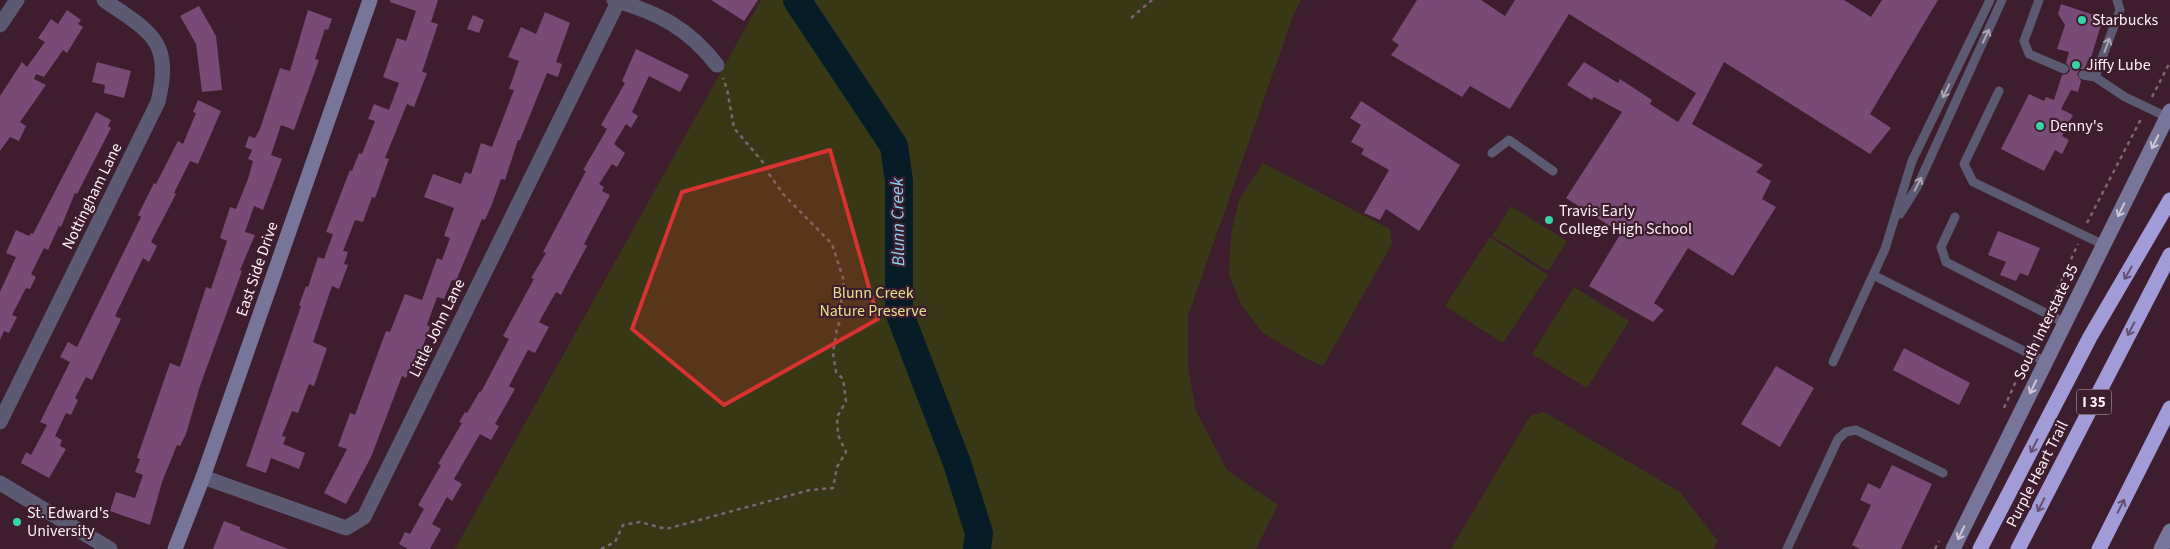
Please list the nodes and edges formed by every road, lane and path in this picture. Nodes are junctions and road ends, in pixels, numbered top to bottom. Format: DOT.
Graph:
graph roads {
  1 [pos="17,0"];
  2 [pos="104,0"];
  3 [pos="370,0"];
  4 [pos="617,0"];
  5 [pos="1152,0"];
  6 [pos="1990,0"];
  7 [pos="2002,0"];
  8 [pos="2040,0"];
  9 [pos="2117,0"];
  10 [pos="1131,18"];
  11 [pos="0,25"];
  12 [pos="2170,62"];
  13 [pos="717,65"];
  14 [pos="2064,69"];
  15 [pos="2083,75"];
  16 [pos="2096,77"];
  17 [pos="1999,91"];
  18 [pos="2152,98"];
  19 [pos="2168,114"];
  20 [pos="2141,120"];
  21 [pos="1492,153"];
  22 [pos="1553,171"];
  23 [pos="2170,200"];
  24 [pos="1955,217"];
  25 [pos="2088,223"];
  26 [pos="1893,225"];
  27 [pos="2078,243"];
  28 [pos="2104,244"];
  29 [pos="2170,255"];
  30 [pos="1873,275"];
  31 [pos="2052,302"];
  32 [pos="2044,320"];
  33 [pos="2065,323"];
  34 [pos="2035,338"];
  35 [pos="2025,361"];
  36 [pos="1833,362"];
  37 [pos="2046,362"];
  38 [pos="2170,408"];
  39 [pos="2001,415"];
  40 [pos="0,422"];
  41 [pos="1943,473"];
  42 [pos="203,477"];
  43 [pos="0,483"];
  44 [pos="2170,532"];
  45 [pos="1939,540"];
  46 [pos="110,549"];
  47 [pos="175,549"];
  48 [pos="601,549"];
  49 [pos="1787,549"];
  50 [pos="1934,549"];
  51 [pos="1953,549"];
  52 [pos="1980,549"];
  53 [pos="2018,549"];
  54 [pos="2099,549"];
  55 [pos="2161,549"];
  1 -- 11 [label="street"];
  2 -- 40 [label="street, Nottingham Lane"];
  3 -- 42 [label="street, East Side Drive"];
  4 -- 13 [label="street"];
  4 -- 42 [label="street, Little John Lane"];
  5 -- 10 [label="path"];
  6 -- 26 [label="lane, one-way"];
  26 -- 7 [label="lane, one-way"];
  8 -- 14 [label="lane"];
  16 -- 9 [label="lane, one-way"];
  12 -- 18 [label="path"];
  13 -- 48 [label="path"];
  15 -- 16 [label="lane"];
  16 -- 19 [label="lane"];
  17 -- 28 [label="lane"];
  19 -- 28 [label="street, South Interstate 35, one-way"];
  20 -- 25 [label="path"];
  21 -- 22 [label="lane"];
  23 -- 52 [label="highway, one-way"];
  24 -- 33 [label="lane"];
  26 -- 30 [label="lane"];
  27 -- 31 [label="path"];
  28 -- 33 [label="street, South Interstate 35"];
  29 -- 53 [label="highway, Purple Heart Trail / I 35, one-way"];
  30 -- 36 [label="lane"];
  30 -- 37 [label="lane"];
  32 -- 34 [label="path"];
  33 -- 37 [label="street, South Interstate 35"];
  35 -- 39 [label="path"];
  37 -- 51 [label="street, South Interstate 35, one-way"];
  54 -- 38 [label="highway, one-way"];
  41 -- 49 [label="lane"];
  42 -- 47 [label="street, East Side Drive"];
  43 -- 46 [label="street"];
  44 -- 55 [label="street"];
  45 -- 50 [label="path"];
}
